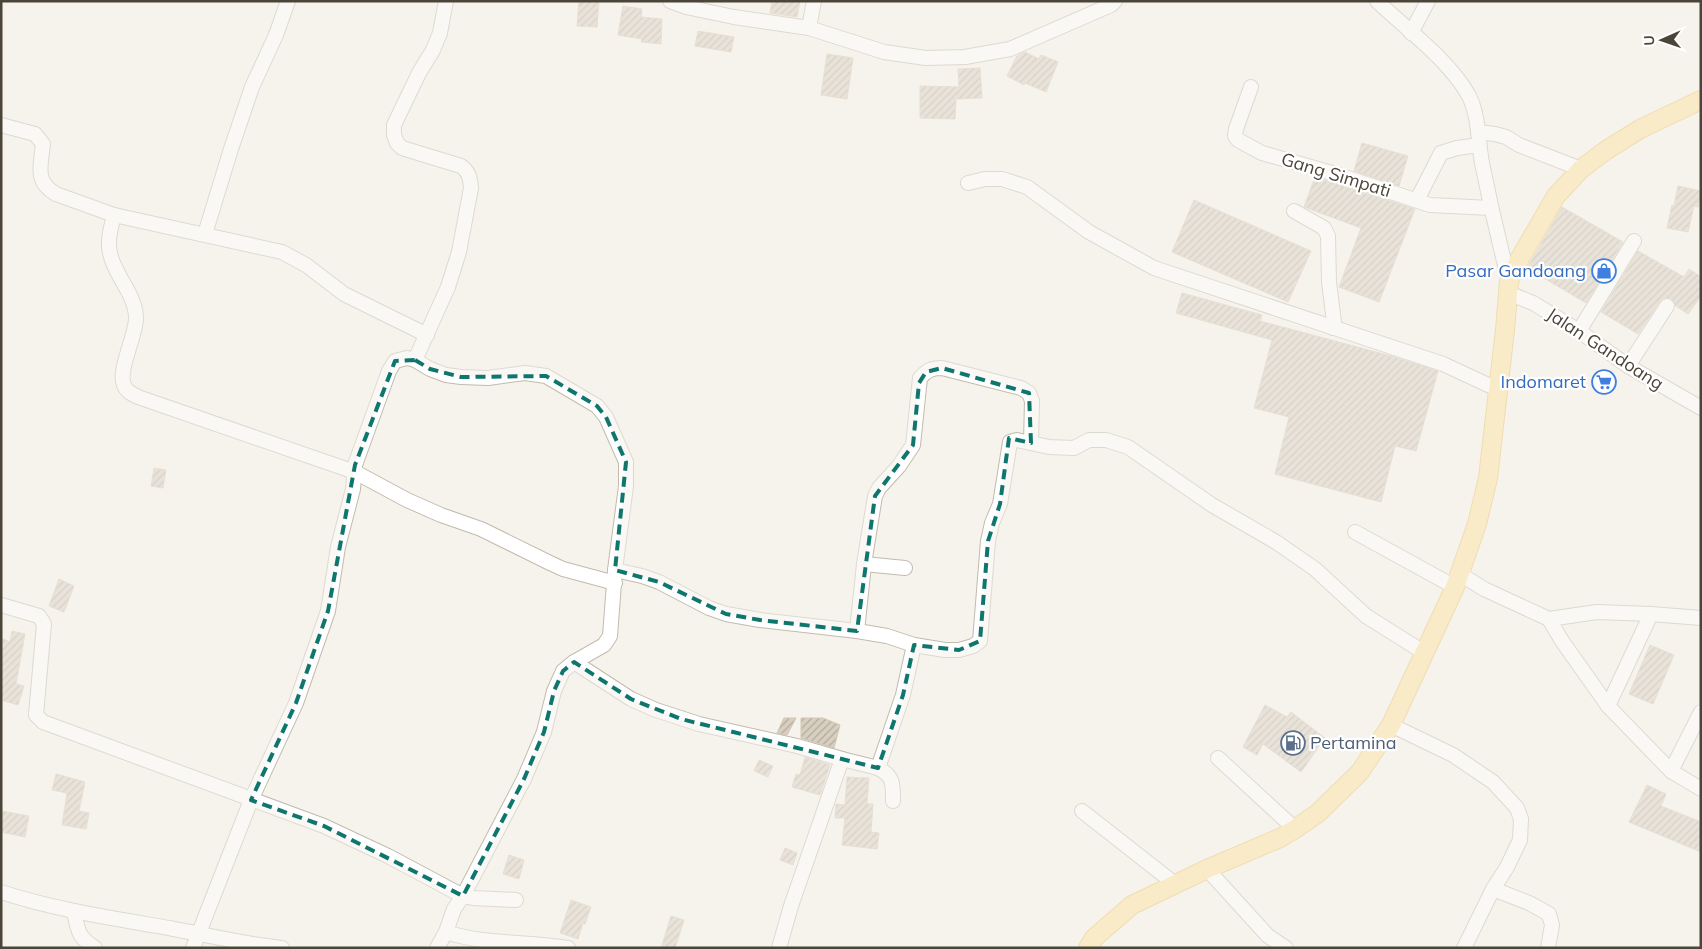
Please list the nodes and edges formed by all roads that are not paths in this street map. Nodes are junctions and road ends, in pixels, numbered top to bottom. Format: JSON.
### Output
{"nodes":[{"id":1,"x":288,"y":1,"type":"edge"},
{"id":2,"x":446,"y":1,"type":"edge"},
{"id":3,"x":670,"y":1,"type":"edge"},
{"id":4,"x":814,"y":1,"type":"edge"},
{"id":5,"x":1115,"y":1,"type":"edge"},
{"id":6,"x":1377,"y":1,"type":"edge"},
{"id":7,"x":1428,"y":1,"type":"edge"},
{"id":8,"x":809,"y":28,"type":"junction"},
{"id":9,"x":1411,"y":33,"type":"junction"},
{"id":10,"x":1251,"y":87,"type":"dead end"},
{"id":11,"x":1701,"y":100,"type":"edge"},
{"id":12,"x":1,"y":125,"type":"edge"},
{"id":13,"x":1479,"y":139,"type":"junction"},
{"id":14,"x":1582,"y":169,"type":"junction"},
{"id":15,"x":968,"y":183,"type":"dead end"},
{"id":16,"x":1417,"y":200,"type":"junction"},
{"id":17,"x":1491,"y":208,"type":"junction"},
{"id":18,"x":1294,"y":211,"type":"dead end"},
{"id":19,"x":114,"y":215,"type":"junction"},
{"id":20,"x":205,"y":234,"type":"junction"},
{"id":21,"x":1634,"y":241,"type":"dead end"},
{"id":22,"x":1508,"y":287,"type":"junction"},
{"id":23,"x":1667,"y":306,"type":"dead end"},
{"id":24,"x":1333,"y":328,"type":"junction"},
{"id":25,"x":1579,"y":331,"type":"junction"},
{"id":26,"x":427,"y":335,"type":"junction"},
{"id":27,"x":415,"y":360,"type":"junction"},
{"id":28,"x":1628,"y":366,"type":"junction"},
{"id":29,"x":1498,"y":390,"type":"junction"},
{"id":30,"x":1701,"y":408,"type":"edge"},
{"id":31,"x":1031,"y":443,"type":"junction"},
{"id":32,"x":355,"y":472,"type":"junction"},
{"id":33,"x":1355,"y":532,"type":"dead end"},
{"id":34,"x":864,"y":564,"type":"junction"},
{"id":35,"x":905,"y":568,"type":"dead end"},
{"id":36,"x":615,"y":577,"type":"junction"},
{"id":37,"x":1457,"y":581,"type":"junction"},
{"id":38,"x":1,"y":605,"type":"edge"},
{"id":39,"x":1651,"y":614,"type":"junction"},
{"id":40,"x":1701,"y":618,"type":"edge"},
{"id":41,"x":1549,"y":619,"type":"junction"},
{"id":42,"x":857,"y":631,"type":"junction"},
{"id":43,"x":914,"y":645,"type":"junction"},
{"id":44,"x":1425,"y":653,"type":"junction"},
{"id":45,"x":574,"y":662,"type":"junction"},
{"id":46,"x":1608,"y":706,"type":"junction"},
{"id":47,"x":1701,"y":712,"type":"edge"},
{"id":48,"x":1391,"y":725,"type":"junction"},
{"id":49,"x":1218,"y":758,"type":"dead end"},
{"id":50,"x":842,"y":759,"type":"junction"},
{"id":51,"x":878,"y":768,"type":"junction"},
{"id":52,"x":1671,"y":771,"type":"junction"},
{"id":53,"x":1701,"y":789,"type":"edge"},
{"id":54,"x":251,"y":800,"type":"junction"},
{"id":55,"x":893,"y":801,"type":"dead end"},
{"id":56,"x":1082,"y":811,"type":"dead end"},
{"id":57,"x":1295,"y":829,"type":"junction"},
{"id":58,"x":1207,"y":869,"type":"junction"},
{"id":59,"x":1175,"y":884,"type":"junction"},
{"id":60,"x":1493,"y":888,"type":"junction"},
{"id":61,"x":1,"y":892,"type":"edge"},
{"id":62,"x":463,"y":896,"type":"junction"},
{"id":63,"x":516,"y":900,"type":"dead end"},
{"id":64,"x":74,"y":912,"type":"junction"},
{"id":65,"x":446,"y":932,"type":"junction"},
{"id":66,"x":200,"y":934,"type":"junction"},
{"id":67,"x":95,"y":948,"type":"edge"},
{"id":68,"x":193,"y":948,"type":"edge"},
{"id":69,"x":282,"y":948,"type":"edge"},
{"id":70,"x":437,"y":948,"type":"edge"},
{"id":71,"x":568,"y":948,"type":"edge"},
{"id":72,"x":779,"y":948,"type":"edge"},
{"id":73,"x":1088,"y":948,"type":"edge"},
{"id":74,"x":1286,"y":948,"type":"edge"},
{"id":75,"x":1464,"y":948,"type":"edge"},
{"id":76,"x":1548,"y":948,"type":"edge"}],
"edges":[{"from":1,"to":20,"type":"street"},
{"from":2,"to":26,"type":"street"},
{"from":3,"to":8,"type":"street"},
{"from":4,"to":8,"type":"street"},
{"from":5,"to":8,"type":"street"},
{"from":6,"to":9,"type":"street"},
{"from":7,"to":9,"type":"street"},
{"from":9,"to":13,"type":"street"},
{"from":10,"to":16,"type":"street","name":"Gang Simpati"},
{"from":11,"to":14,"type":"main road"},
{"from":12,"to":19,"type":"street"},
{"from":13,"to":14,"type":"street"},
{"from":13,"to":16,"type":"street"},
{"from":13,"to":17,"type":"street"},
{"from":14,"to":22,"type":"main road"},
{"from":15,"to":24,"type":"street"},
{"from":16,"to":17,"type":"street","name":"Gang Simpati"},
{"from":17,"to":22,"type":"street"},
{"from":18,"to":24,"type":"street"},
{"from":19,"to":20,"type":"street"},
{"from":19,"to":32,"type":"street"},
{"from":20,"to":26,"type":"street"},
{"from":21,"to":25,"type":"street"},
{"from":22,"to":25,"type":"street","name":"Jalan Gandoang"},
{"from":22,"to":29,"type":"main road"},
{"from":23,"to":28,"type":"street"},
{"from":24,"to":29,"type":"street"},
{"from":25,"to":28,"type":"street","name":"Jalan Gandoang"},
{"from":26,"to":27,"type":"street"},
{"from":27,"to":32,"type":"street"},
{"from":27,"to":36,"type":"street"},
{"from":28,"to":30,"type":"street","name":"Jalan Gandoang"},
{"from":29,"to":37,"type":"main road"},
{"from":31,"to":34,"type":"street"},
{"from":31,"to":43,"type":"street"},
{"from":31,"to":44,"type":"street"},
{"from":32,"to":36,"type":"street"},
{"from":32,"to":54,"type":"street"},
{"from":33,"to":37,"type":"street"},
{"from":34,"to":35,"type":"street"},
{"from":34,"to":42,"type":"street"},
{"from":36,"to":42,"type":"street"},
{"from":36,"to":45,"type":"street"},
{"from":37,"to":41,"type":"street"},
{"from":37,"to":44,"type":"main road"},
{"from":38,"to":54,"type":"street"},
{"from":39,"to":40,"type":"street"},
{"from":39,"to":41,"type":"street"},
{"from":39,"to":46,"type":"street"},
{"from":41,"to":46,"type":"street"},
{"from":42,"to":43,"type":"street"},
{"from":43,"to":51,"type":"street"},
{"from":44,"to":48,"type":"main road"},
{"from":45,"to":50,"type":"street"},
{"from":45,"to":62,"type":"street"},
{"from":46,"to":52,"type":"street"},
{"from":47,"to":52,"type":"street"},
{"from":48,"to":57,"type":"main road"},
{"from":48,"to":60,"type":"street"},
{"from":49,"to":57,"type":"street"},
{"from":50,"to":51,"type":"street"},
{"from":50,"to":72,"type":"street"},
{"from":51,"to":55,"type":"street"},
{"from":52,"to":53,"type":"street"},
{"from":54,"to":62,"type":"street"},
{"from":54,"to":66,"type":"street"},
{"from":56,"to":59,"type":"street"},
{"from":57,"to":58,"type":"main road"},
{"from":58,"to":59,"type":"main road"},
{"from":58,"to":74,"type":"street"},
{"from":59,"to":73,"type":"main road"},
{"from":60,"to":75,"type":"street"},
{"from":60,"to":76,"type":"street"},
{"from":61,"to":64,"type":"street"},
{"from":62,"to":63,"type":"street"},
{"from":62,"to":65,"type":"street"},
{"from":64,"to":66,"type":"street"},
{"from":64,"to":67,"type":"street"},
{"from":65,"to":70,"type":"street"},
{"from":65,"to":71,"type":"street"},
{"from":66,"to":68,"type":"street"},
{"from":66,"to":69,"type":"street"}]}
